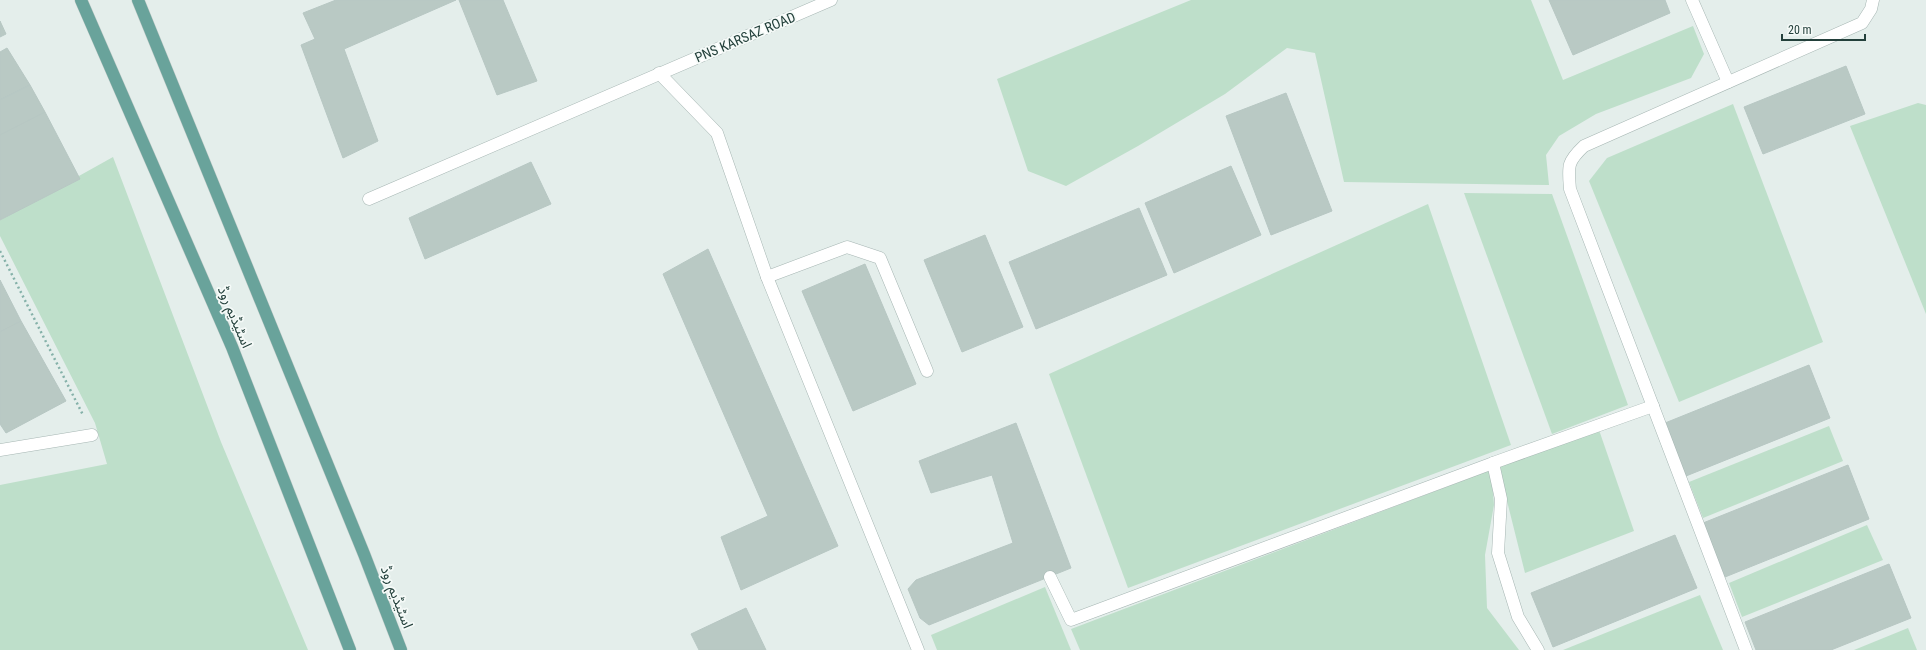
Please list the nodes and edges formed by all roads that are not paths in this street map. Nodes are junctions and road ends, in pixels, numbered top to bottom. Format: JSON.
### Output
{"nodes":[{"id":1,"x":81,"y":0,"type":"edge"},
{"id":2,"x":138,"y":0,"type":"edge"},
{"id":3,"x":830,"y":0,"type":"edge"},
{"id":4,"x":1692,"y":0,"type":"edge"},
{"id":5,"x":1873,"y":0,"type":"edge"},
{"id":6,"x":659,"y":73,"type":"junction"},
{"id":7,"x":1728,"y":82,"type":"junction"},
{"id":8,"x":369,"y":199,"type":"dead end"},
{"id":9,"x":767,"y":277,"type":"junction"},
{"id":10,"x":927,"y":371,"type":"dead end"},
{"id":11,"x":1652,"y":406,"type":"junction"},
{"id":12,"x":92,"y":434,"type":"road end"},
{"id":13,"x":0,"y":450,"type":"edge"},
{"id":14,"x":1493,"y":463,"type":"junction"},
{"id":15,"x":1050,"y":577,"type":"dead end"},
{"id":16,"x":350,"y":650,"type":"edge"},
{"id":17,"x":401,"y":650,"type":"edge"},
{"id":18,"x":918,"y":650,"type":"edge"},
{"id":19,"x":1538,"y":650,"type":"edge"},
{"id":20,"x":1746,"y":650,"type":"edge"}],
"edges":[{"from":1,"to":16,"type":"main road","name":"اسٹیڈیم روڈ"},
{"from":2,"to":17,"type":"main road","name":"اسٹیڈیم روڈ"},
{"from":3,"to":6,"type":"street","name":"PNS KARSAZ ROAD"},
{"from":4,"to":7,"type":"street"},
{"from":5,"to":7,"type":"street"},
{"from":6,"to":8,"type":"street","name":"PNS KARSAZ ROAD"},
{"from":6,"to":9,"type":"street"},
{"from":7,"to":11,"type":"street"},
{"from":9,"to":10,"type":"street"},
{"from":9,"to":18,"type":"street"},
{"from":11,"to":14,"type":"street"},
{"from":11,"to":20,"type":"street"},
{"from":12,"to":13,"type":"street"},
{"from":14,"to":15,"type":"street"},
{"from":14,"to":19,"type":"street"}]}
